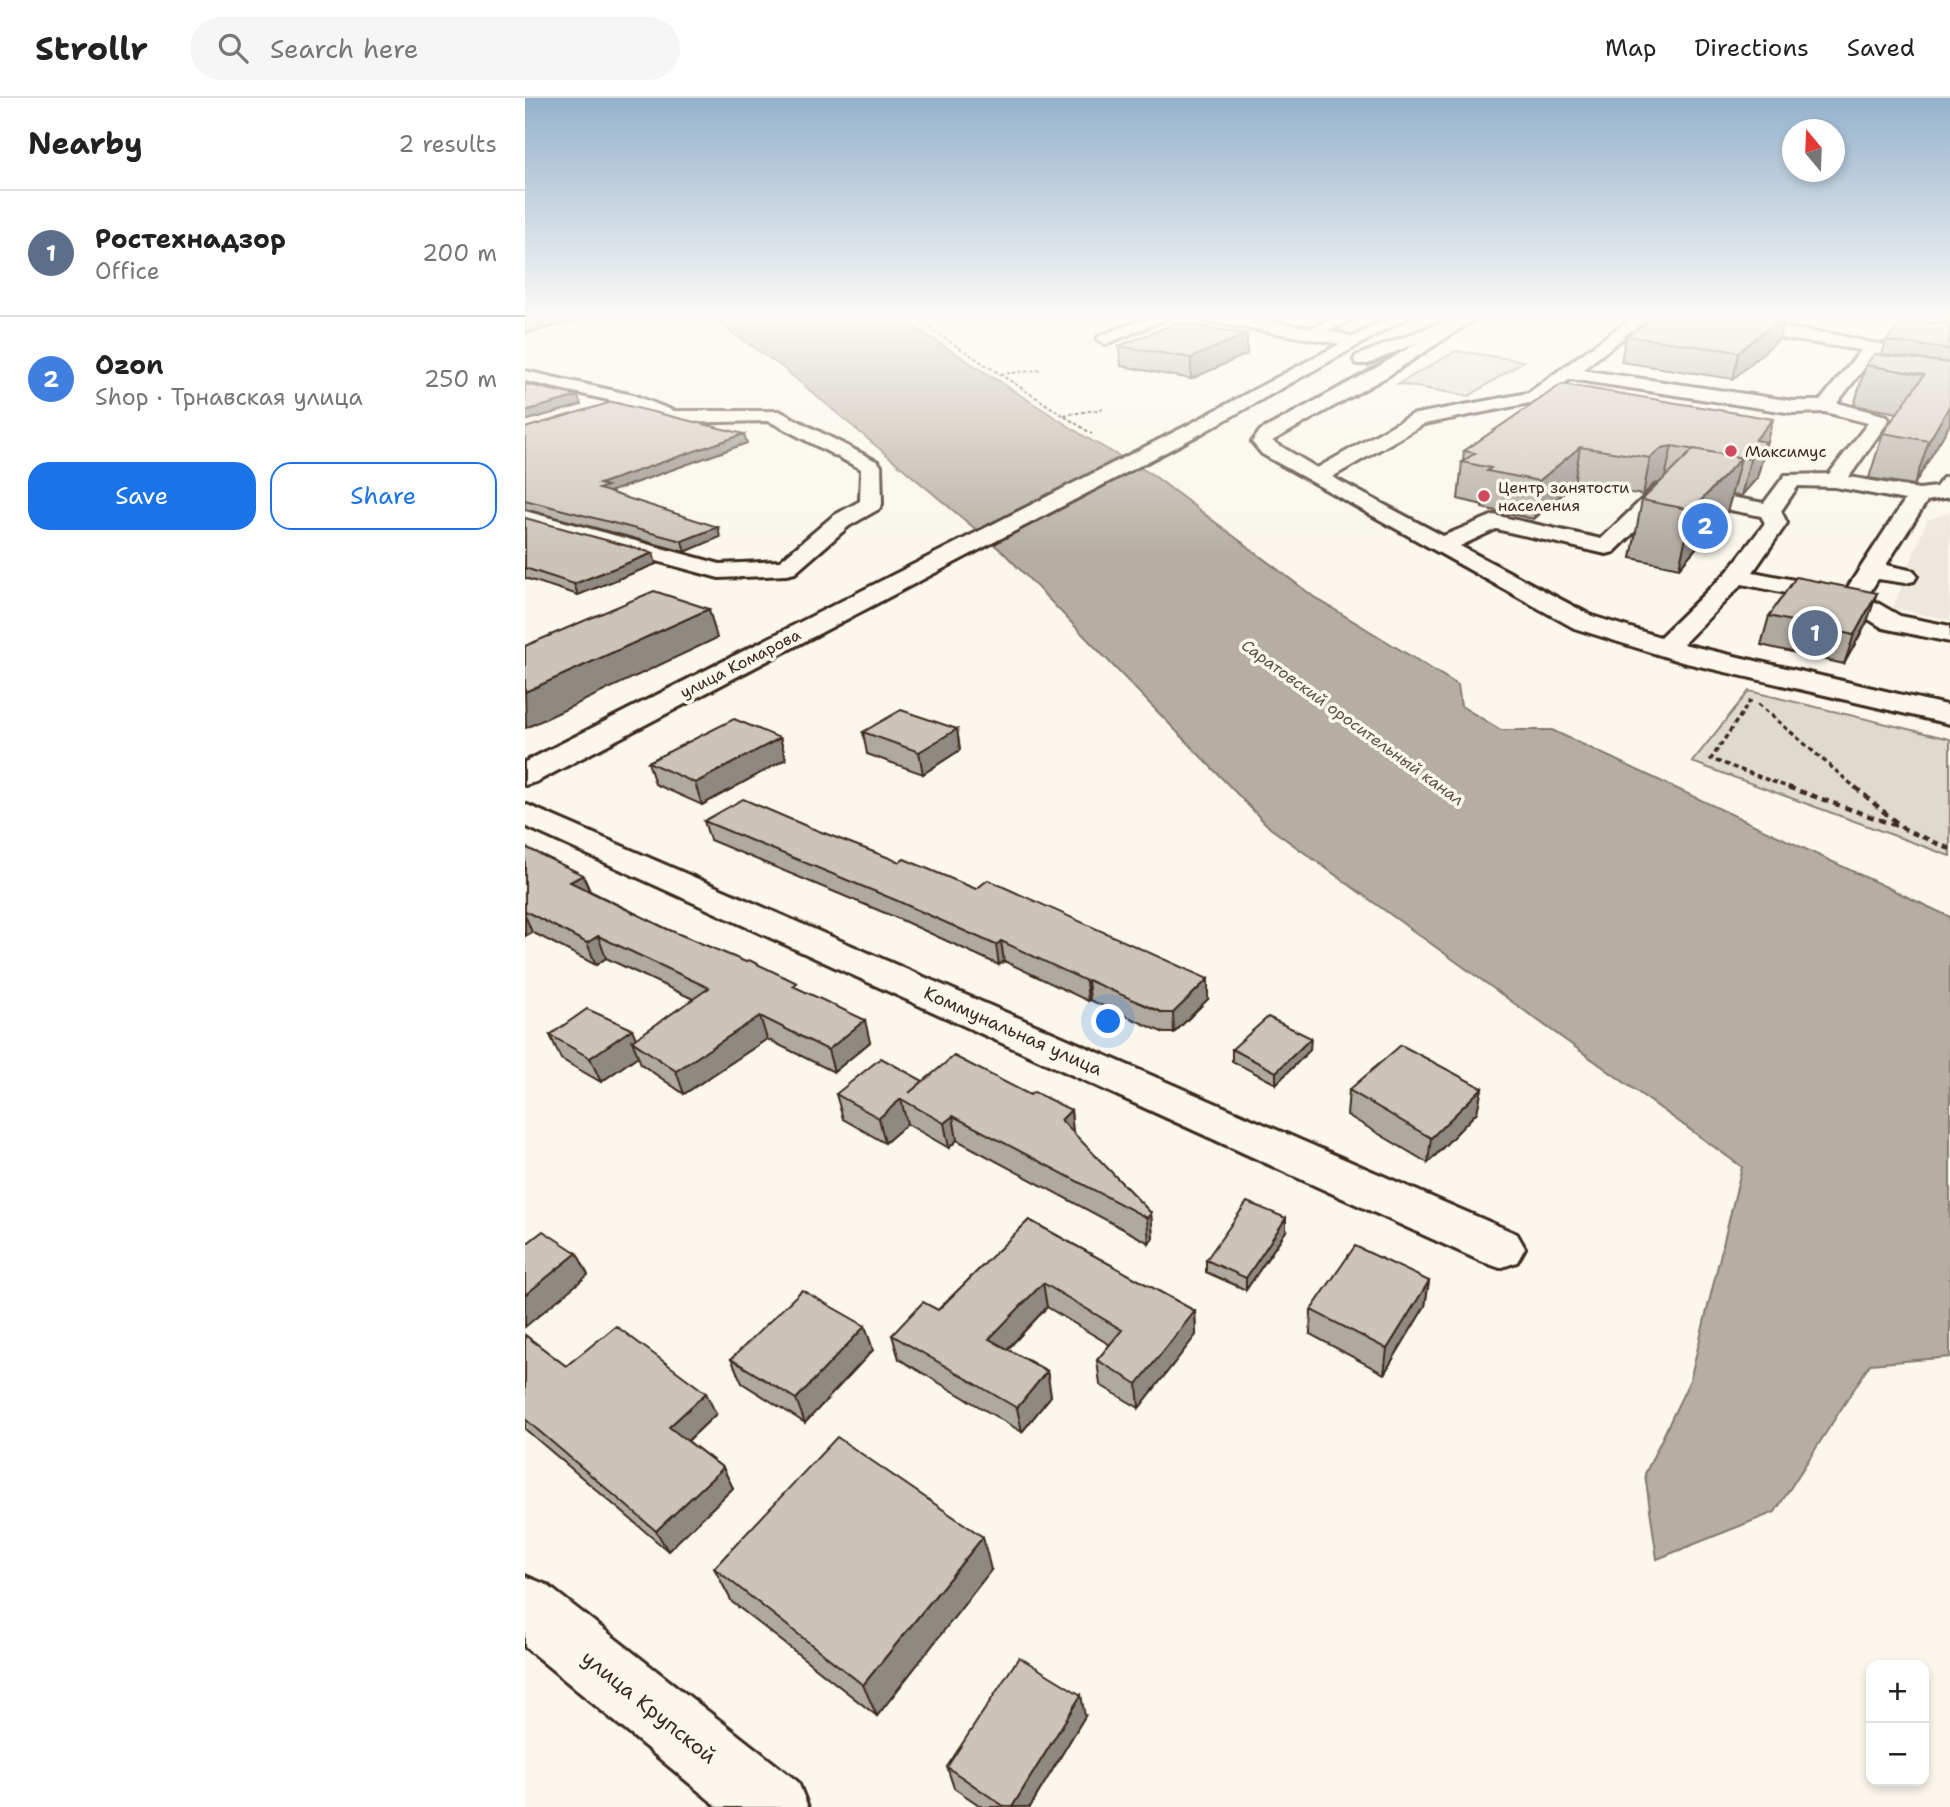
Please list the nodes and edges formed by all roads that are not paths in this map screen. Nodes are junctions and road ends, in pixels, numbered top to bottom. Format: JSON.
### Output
{"nodes":[{"id":1,"x":608,"y":395,"type":"edge"},
{"id":2,"x":1260,"y":395,"type":"edge"},
{"id":3,"x":1276,"y":395,"type":"edge"},
{"id":4,"x":1340,"y":395,"type":"edge"},
{"id":5,"x":1537,"y":395,"type":"edge"},
{"id":6,"x":1710,"y":395,"type":"edge"},
{"id":7,"x":1834,"y":395,"type":"edge"},
{"id":8,"x":627,"y":399,"type":"junction"},
{"id":9,"x":1764,"y":403,"type":"junction"},
{"id":10,"x":1825,"y":406,"type":"junction"},
{"id":11,"x":589,"y":411,"type":"edge"},
{"id":12,"x":1746,"y":421,"type":"edge"},
{"id":13,"x":1195,"y":429,"type":"junction"},
{"id":14,"x":1317,"y":477,"type":"junction"},
{"id":15,"x":1835,"y":481,"type":"junction"},
{"id":16,"x":1950,"y":482,"type":"edge"},
{"id":17,"x":1919,"y":496,"type":"junction"},
{"id":18,"x":1770,"y":511,"type":"junction"},
{"id":19,"x":525,"y":518,"type":"edge"},
{"id":20,"x":1442,"y":545,"type":"junction"},
{"id":21,"x":1871,"y":570,"type":"junction"},
{"id":22,"x":1737,"y":576,"type":"junction"},
{"id":23,"x":1905,"y":576,"type":"dead end"},
{"id":24,"x":1853,"y":598,"type":"junction"},
{"id":25,"x":1950,"y":634,"type":"edge"},
{"id":26,"x":1664,"y":648,"type":"junction"},
{"id":27,"x":1950,"y":715,"type":"edge"},
{"id":28,"x":525,"y":775,"type":"edge"},
{"id":29,"x":525,"y":814,"type":"edge"},
{"id":30,"x":1500,"y":1248,"type":"dead end"},
{"id":31,"x":525,"y":1607,"type":"edge"},
{"id":32,"x":773,"y":1807,"type":"edge"}],
"edges":[{"from":1,"to":8,"type":"street"},
{"from":2,"to":13,"type":"street"},
{"from":3,"to":13,"type":"street"},
{"from":4,"to":14,"type":"street"},
{"from":5,"to":14,"type":"street"},
{"from":6,"to":9,"type":"street"},
{"from":7,"to":10,"type":"street"},
{"from":8,"to":11,"type":"street"},
{"from":8,"to":19,"type":"street"},
{"from":9,"to":10,"type":"street"},
{"from":9,"to":12,"type":"street"},
{"from":10,"to":15,"type":"street"},
{"from":13,"to":28,"type":"street","name":"улица Комарова"},
{"from":14,"to":20,"type":"street"},
{"from":15,"to":17,"type":"street"},
{"from":15,"to":18,"type":"street"},
{"from":16,"to":17,"type":"street"},
{"from":17,"to":21,"type":"street"},
{"from":18,"to":20,"type":"street"},
{"from":18,"to":22,"type":"street"},
{"from":20,"to":26,"type":"street"},
{"from":21,"to":23,"type":"street"},
{"from":21,"to":24,"type":"street"},
{"from":22,"to":24,"type":"street"},
{"from":22,"to":26,"type":"street"},
{"from":24,"to":25,"type":"street"},
{"from":26,"to":27,"type":"street"},
{"from":29,"to":30,"type":"street","name":"Коммунальная улица"},
{"from":31,"to":32,"type":"street","name":"улица Крупской"}]}
